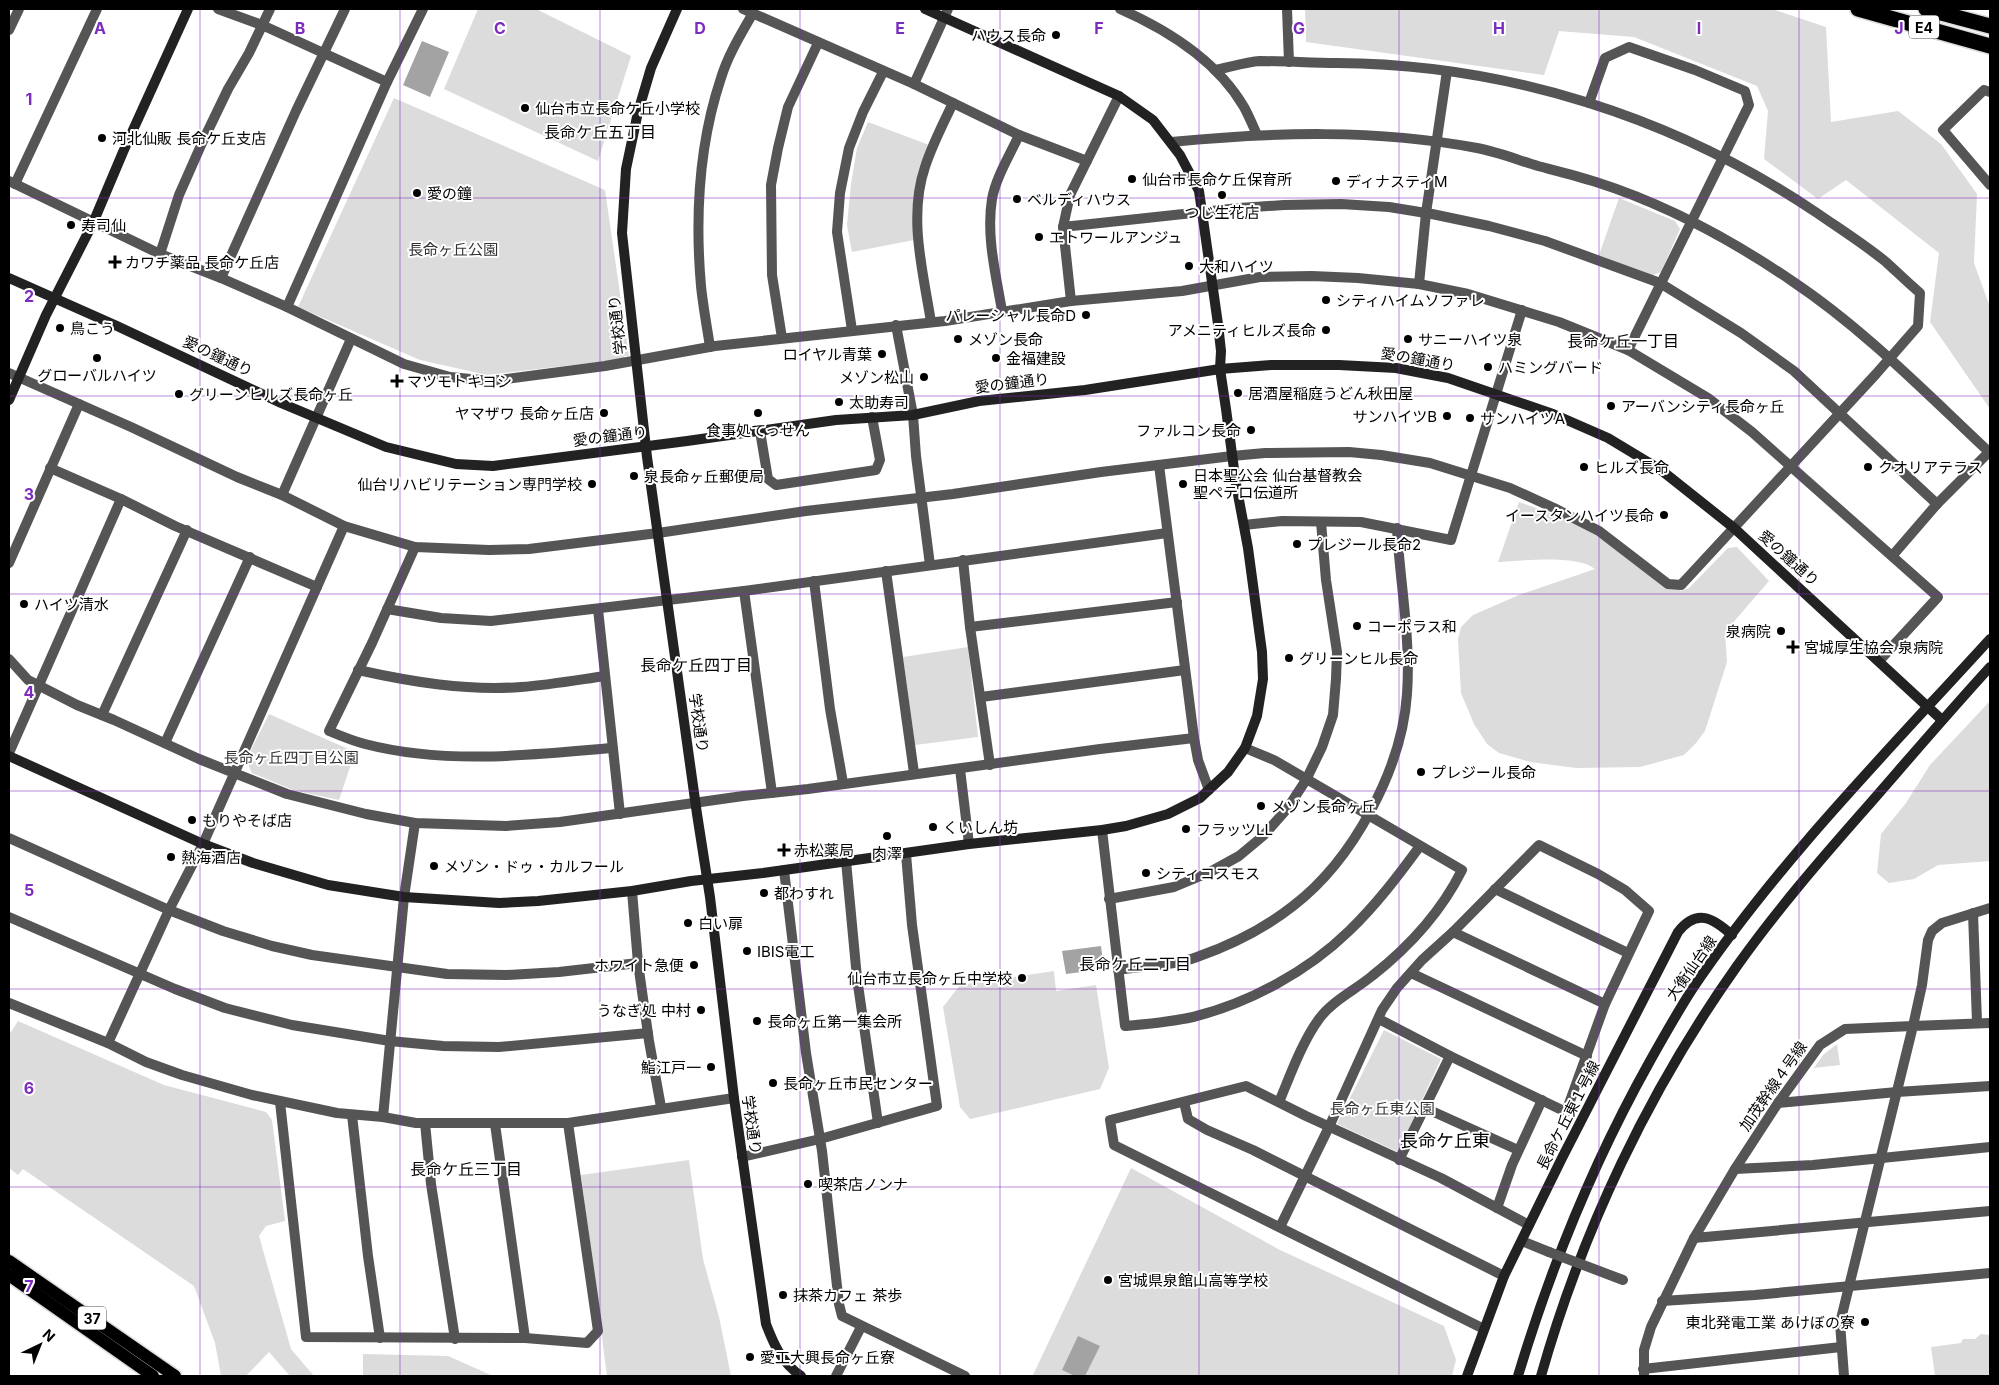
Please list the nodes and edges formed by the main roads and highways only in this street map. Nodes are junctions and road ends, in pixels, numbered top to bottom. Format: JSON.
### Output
{"nodes":[{"id":1,"x":1858,"y":9,"type":"edge"},
{"id":2,"x":1926,"y":9,"type":"edge"},
{"id":3,"x":1990,"y":26,"type":"edge"},
{"id":4,"x":1990,"y":46,"type":"edge"},
{"id":5,"x":9,"y":1261,"type":"edge"},
{"id":6,"x":9,"y":1275,"type":"edge"},
{"id":7,"x":153,"y":1376,"type":"edge"},
{"id":8,"x":175,"y":1376,"type":"edge"}],
"edges":[{"from":1,"to":4,"type":"highway","number":"E4"},
{"from":2,"to":3,"type":"highway","number":"E4"},
{"from":5,"to":8,"type":"main road","number":"37"},
{"from":6,"to":7,"type":"main road","number":"37"}]}
